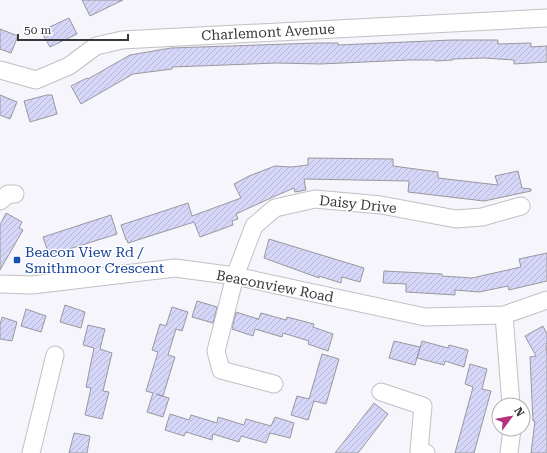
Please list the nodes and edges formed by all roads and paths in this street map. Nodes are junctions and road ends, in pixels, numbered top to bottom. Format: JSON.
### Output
{"nodes":[{"id":1,"x":547,"y":18,"type":"edge"},
{"id":2,"x":0,"y":70,"type":"edge"},
{"id":3,"x":521,"y":206,"type":"dead end"},
{"id":4,"x":234,"y":276,"type":"junction"},
{"id":5,"x":0,"y":284,"type":"edge"},
{"id":6,"x":547,"y":300,"type":"edge"},
{"id":7,"x":504,"y":315,"type":"junction"},
{"id":8,"x":54,"y":355,"type":"dead end"},
{"id":9,"x":274,"y":384,"type":"dead end"},
{"id":10,"x":381,"y":392,"type":"dead end"},
{"id":11,"x":510,"y":397,"type":"edge"},
{"id":12,"x":511,"y":437,"type":"edge"},
{"id":13,"x":423,"y":452,"type":"edge"},
{"id":14,"x":31,"y":453,"type":"edge"},
{"id":15,"x":509,"y":453,"type":"edge"}],
"edges":[{"from":1,"to":2,"type":"street","name":"Charlemont Avenue"},
{"from":3,"to":4,"type":"street","name":"Daisy Drive"},
{"from":4,"to":5,"type":"street","name":"Beaconview Road"},
{"from":4,"to":7,"type":"street","name":"Beaconview Road"},
{"from":4,"to":9,"type":"street","name":"Daisy Drive"},
{"from":6,"to":7,"type":"street","name":"Beaconview Road"},
{"from":7,"to":11,"type":"street"},
{"from":8,"to":14,"type":"street"},
{"from":10,"to":13,"type":"street"},
{"from":12,"to":15,"type":"street"}]}
